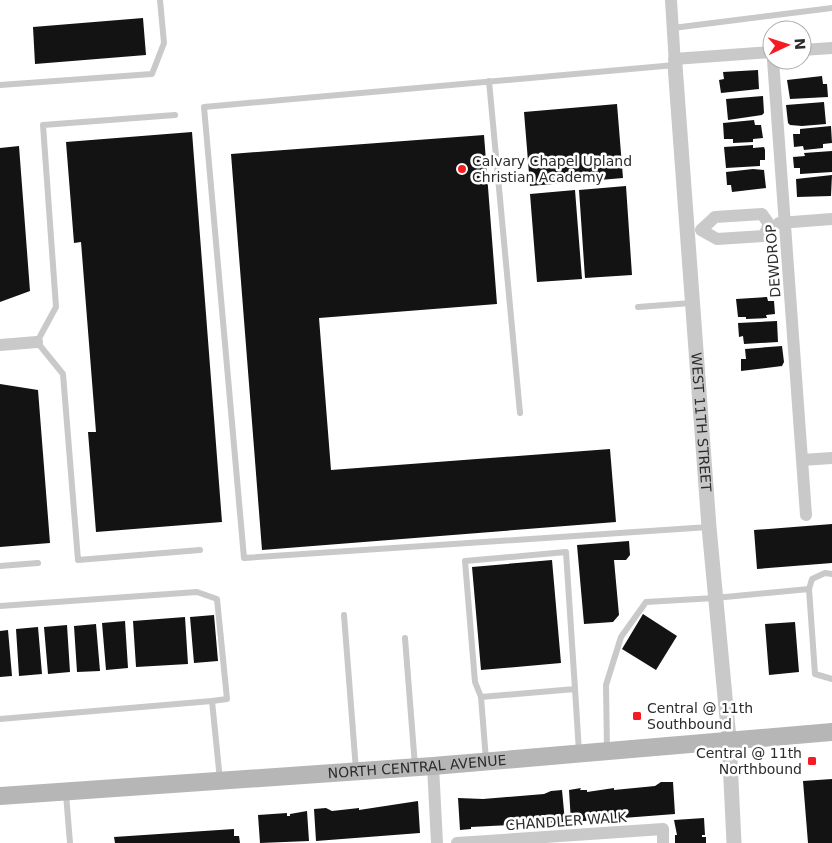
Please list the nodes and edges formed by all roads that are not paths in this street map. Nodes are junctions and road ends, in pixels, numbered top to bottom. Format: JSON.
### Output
{"nodes":[{"id":1,"x":160,"y":0,"type":"edge"},
{"id":2,"x":672,"y":0,"type":"edge"},
{"id":3,"x":832,"y":8,"type":"edge"},
{"id":4,"x":673,"y":28,"type":"junction"},
{"id":5,"x":832,"y":48,"type":"edge"},
{"id":6,"x":812,"y":49,"type":"edge"},
{"id":7,"x":762,"y":53,"type":"edge"},
{"id":8,"x":675,"y":62,"type":"junction"},
{"id":9,"x":774,"y":70,"type":"edge"},
{"id":10,"x":489,"y":81,"type":"junction"},
{"id":11,"x":0,"y":85,"type":"edge"},
{"id":12,"x":175,"y":115,"type":"dead end"},
{"id":13,"x":739,"y":216,"type":"junction"},
{"id":14,"x":832,"y":219,"type":"edge"},
{"id":15,"x":785,"y":223,"type":"junction"},
{"id":16,"x":768,"y":224,"type":"junction"},
{"id":17,"x":694,"y":230,"type":"junction"},
{"id":18,"x":741,"y":237,"type":"junction"},
{"id":19,"x":693,"y":302,"type":"junction"},
{"id":20,"x":638,"y":307,"type":"dead end"},
{"id":21,"x":37,"y":342,"type":"junction"},
{"id":22,"x":0,"y":345,"type":"edge"},
{"id":23,"x":520,"y":413,"type":"dead end"},
{"id":24,"x":832,"y":458,"type":"edge"},
{"id":25,"x":802,"y":460,"type":"junction"},
{"id":26,"x":806,"y":515,"type":"dead end"},
{"id":27,"x":709,"y":527,"type":"junction"},
{"id":28,"x":200,"y":550,"type":"dead end"},
{"id":29,"x":38,"y":563,"type":"dead end"},
{"id":30,"x":0,"y":566,"type":"edge"},
{"id":31,"x":832,"y":574,"type":"edge"},
{"id":32,"x":809,"y":588,"type":"junction"},
{"id":33,"x":715,"y":598,"type":"junction"},
{"id":34,"x":0,"y":606,"type":"edge"},
{"id":35,"x":344,"y":616,"type":"dead end"},
{"id":36,"x":404,"y":638,"type":"dead end"},
{"id":37,"x":832,"y":679,"type":"edge"},
{"id":38,"x":574,"y":690,"type":"junction"},
{"id":39,"x":481,"y":697,"type":"junction"},
{"id":40,"x":212,"y":701,"type":"junction"},
{"id":41,"x":0,"y":719,"type":"edge"},
{"id":42,"x":832,"y":732,"type":"edge"},
{"id":43,"x":728,"y":739,"type":"junction"},
{"id":44,"x":607,"y":750,"type":"junction"},
{"id":45,"x":580,"y":753,"type":"junction"},
{"id":46,"x":486,"y":761,"type":"junction"},
{"id":47,"x":424,"y":767,"type":"junction"},
{"id":48,"x":356,"y":772,"type":"junction"},
{"id":49,"x":220,"y":782,"type":"junction"},
{"id":50,"x":66,"y":792,"type":"junction"},
{"id":51,"x":0,"y":796,"type":"edge"},
{"id":52,"x":70,"y":843,"type":"edge"},
{"id":53,"x":437,"y":843,"type":"edge"},
{"id":54,"x":457,"y":843,"type":"edge"},
{"id":55,"x":663,"y":843,"type":"edge"},
{"id":56,"x":734,"y":843,"type":"edge"}],
"edges":[{"from":1,"to":11,"type":"lane"},
{"from":2,"to":4,"type":"street","name":"WEST 11TH STREET"},
{"from":3,"to":4,"type":"lane"},
{"from":4,"to":8,"type":"street","name":"WEST 11TH STREET"},
{"from":5,"to":6,"type":"street"},
{"from":7,"to":8,"type":"street"},
{"from":8,"to":10,"type":"lane"},
{"from":8,"to":17,"type":"street","name":"WEST 11TH STREET"},
{"from":9,"to":15,"type":"street","name":"DEWDROP"},
{"from":10,"to":23,"type":"lane"},
{"from":10,"to":27,"type":"lane"},
{"from":12,"to":21,"type":"lane"},
{"from":13,"to":16,"type":"street"},
{"from":13,"to":17,"type":"street"},
{"from":13,"to":18,"type":"street"},
{"from":14,"to":15,"type":"street"},
{"from":15,"to":16,"type":"street"},
{"from":15,"to":25,"type":"street","name":"DEWDROP"},
{"from":16,"to":18,"type":"street"},
{"from":17,"to":18,"type":"street"},
{"from":17,"to":19,"type":"street","name":"WEST 11TH STREET"},
{"from":19,"to":20,"type":"lane"},
{"from":19,"to":27,"type":"street","name":"WEST 11TH STREET"},
{"from":21,"to":22,"type":"street"},
{"from":21,"to":28,"type":"lane"},
{"from":24,"to":25,"type":"street"},
{"from":25,"to":26,"type":"street","name":"DEWDROP"},
{"from":27,"to":33,"type":"street","name":"WEST 11TH STREET"},
{"from":29,"to":30,"type":"lane"},
{"from":31,"to":32,"type":"lane"},
{"from":32,"to":33,"type":"lane"},
{"from":32,"to":37,"type":"lane"},
{"from":33,"to":43,"type":"street","name":"WEST 11TH STREET"},
{"from":33,"to":44,"type":"lane"},
{"from":34,"to":40,"type":"lane"},
{"from":35,"to":48,"type":"lane"},
{"from":36,"to":47,"type":"lane"},
{"from":38,"to":39,"type":"lane"},
{"from":38,"to":39,"type":"lane"},
{"from":38,"to":45,"type":"lane"},
{"from":39,"to":46,"type":"lane"},
{"from":40,"to":41,"type":"lane"},
{"from":40,"to":49,"type":"lane"},
{"from":42,"to":43,"type":"main road","name":"NORTH CENTRAL AVENUE"},
{"from":43,"to":44,"type":"main road","name":"NORTH CENTRAL AVENUE"},
{"from":43,"to":56,"type":"street","name":"WEST 11TH STREET"},
{"from":44,"to":45,"type":"main road","name":"NORTH CENTRAL AVENUE"},
{"from":45,"to":46,"type":"main road","name":"NORTH CENTRAL AVENUE"},
{"from":46,"to":47,"type":"main road","name":"NORTH CENTRAL AVENUE"},
{"from":47,"to":48,"type":"main road","name":"NORTH CENTRAL AVENUE"},
{"from":47,"to":53,"type":"street"},
{"from":48,"to":49,"type":"main road","name":"NORTH CENTRAL AVENUE"},
{"from":49,"to":50,"type":"main road","name":"NORTH CENTRAL AVENUE"},
{"from":50,"to":51,"type":"main road","name":"NORTH CENTRAL AVENUE"},
{"from":50,"to":52,"type":"lane"},
{"from":54,"to":55,"type":"street","name":"CHANDLER WALK"}]}
